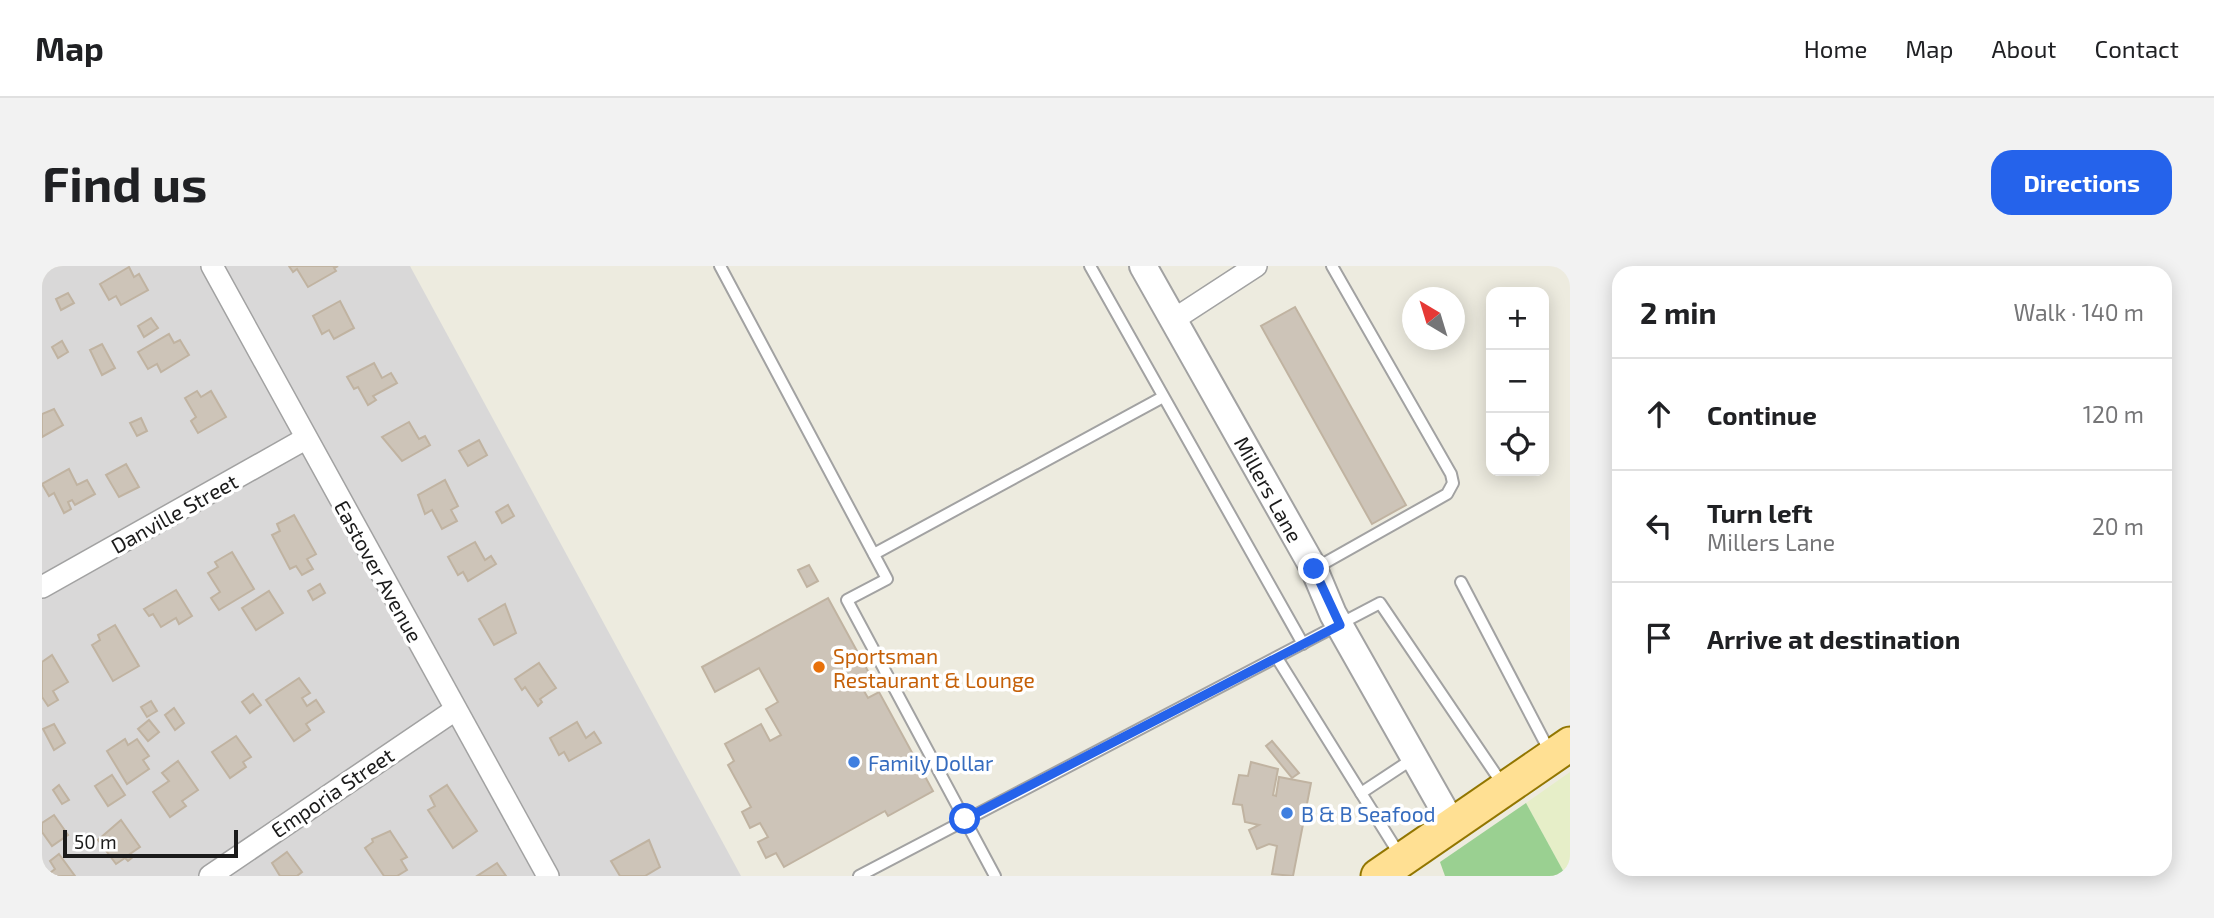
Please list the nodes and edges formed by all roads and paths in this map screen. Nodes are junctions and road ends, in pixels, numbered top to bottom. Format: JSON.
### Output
{"nodes":[{"id":1,"x":212,"y":266,"type":"edge"},
{"id":2,"x":720,"y":266,"type":"edge"},
{"id":3,"x":1090,"y":266,"type":"edge"},
{"id":4,"x":1143,"y":266,"type":"edge"},
{"id":5,"x":1256,"y":266,"type":"edge"},
{"id":6,"x":1332,"y":266,"type":"edge"},
{"id":7,"x":1173,"y":320,"type":"junction"},
{"id":8,"x":1163,"y":397,"type":"junction"},
{"id":9,"x":305,"y":439,"type":"junction"},
{"id":10,"x":874,"y":554,"type":"junction"},
{"id":11,"x":1314,"y":569,"type":"junction"},
{"id":12,"x":1461,"y":582,"type":"dead end"},
{"id":13,"x":42,"y":587,"type":"edge"},
{"id":14,"x":1340,"y":625,"type":"junction"},
{"id":15,"x":1303,"y":644,"type":"junction"},
{"id":16,"x":1277,"y":658,"type":"junction"},
{"id":17,"x":455,"y":710,"type":"junction"},
{"id":18,"x":1561,"y":750,"type":"edge"},
{"id":19,"x":1415,"y":757,"type":"junction"},
{"id":20,"x":1505,"y":788,"type":"junction"},
{"id":21,"x":1361,"y":793,"type":"junction"},
{"id":22,"x":965,"y":819,"type":"junction"},
{"id":23,"x":1452,"y":824,"type":"junction"},
{"id":24,"x":1390,"y":868,"type":"edge"},
{"id":25,"x":210,"y":876,"type":"edge"},
{"id":26,"x":548,"y":876,"type":"edge"},
{"id":27,"x":859,"y":876,"type":"edge"},
{"id":28,"x":995,"y":876,"type":"edge"}],
"edges":[{"from":1,"to":9,"type":"street","name":"Eastover Avenue"},
{"from":2,"to":10,"type":"lane"},
{"from":3,"to":8,"type":"lane"},
{"from":4,"to":7,"type":"street","name":"Millers Lane"},
{"from":5,"to":7,"type":"street"},
{"from":6,"to":11,"type":"lane"},
{"from":7,"to":11,"type":"street","name":"Millers Lane"},
{"from":8,"to":10,"type":"lane"},
{"from":8,"to":15,"type":"lane"},
{"from":9,"to":13,"type":"street","name":"Danville Street"},
{"from":9,"to":17,"type":"street","name":"Eastover Avenue"},
{"from":10,"to":22,"type":"lane"},
{"from":11,"to":14,"type":"street","name":"Millers Lane"},
{"from":12,"to":18,"type":"lane"},
{"from":14,"to":15,"type":"lane"},
{"from":14,"to":19,"type":"street","name":"Millers Lane"},
{"from":14,"to":20,"type":"lane"},
{"from":15,"to":16,"type":"lane"},
{"from":16,"to":21,"type":"lane"},
{"from":16,"to":22,"type":"lane"},
{"from":17,"to":25,"type":"street","name":"Emporia Street"},
{"from":17,"to":26,"type":"street","name":"Eastover Avenue"},
{"from":18,"to":20,"type":"main road"},
{"from":19,"to":21,"type":"lane"},
{"from":19,"to":23,"type":"street","name":"Millers Lane"},
{"from":20,"to":23,"type":"main road"},
{"from":21,"to":24,"type":"lane"},
{"from":22,"to":27,"type":"lane"},
{"from":22,"to":28,"type":"lane"},
{"from":23,"to":24,"type":"main road"}]}
